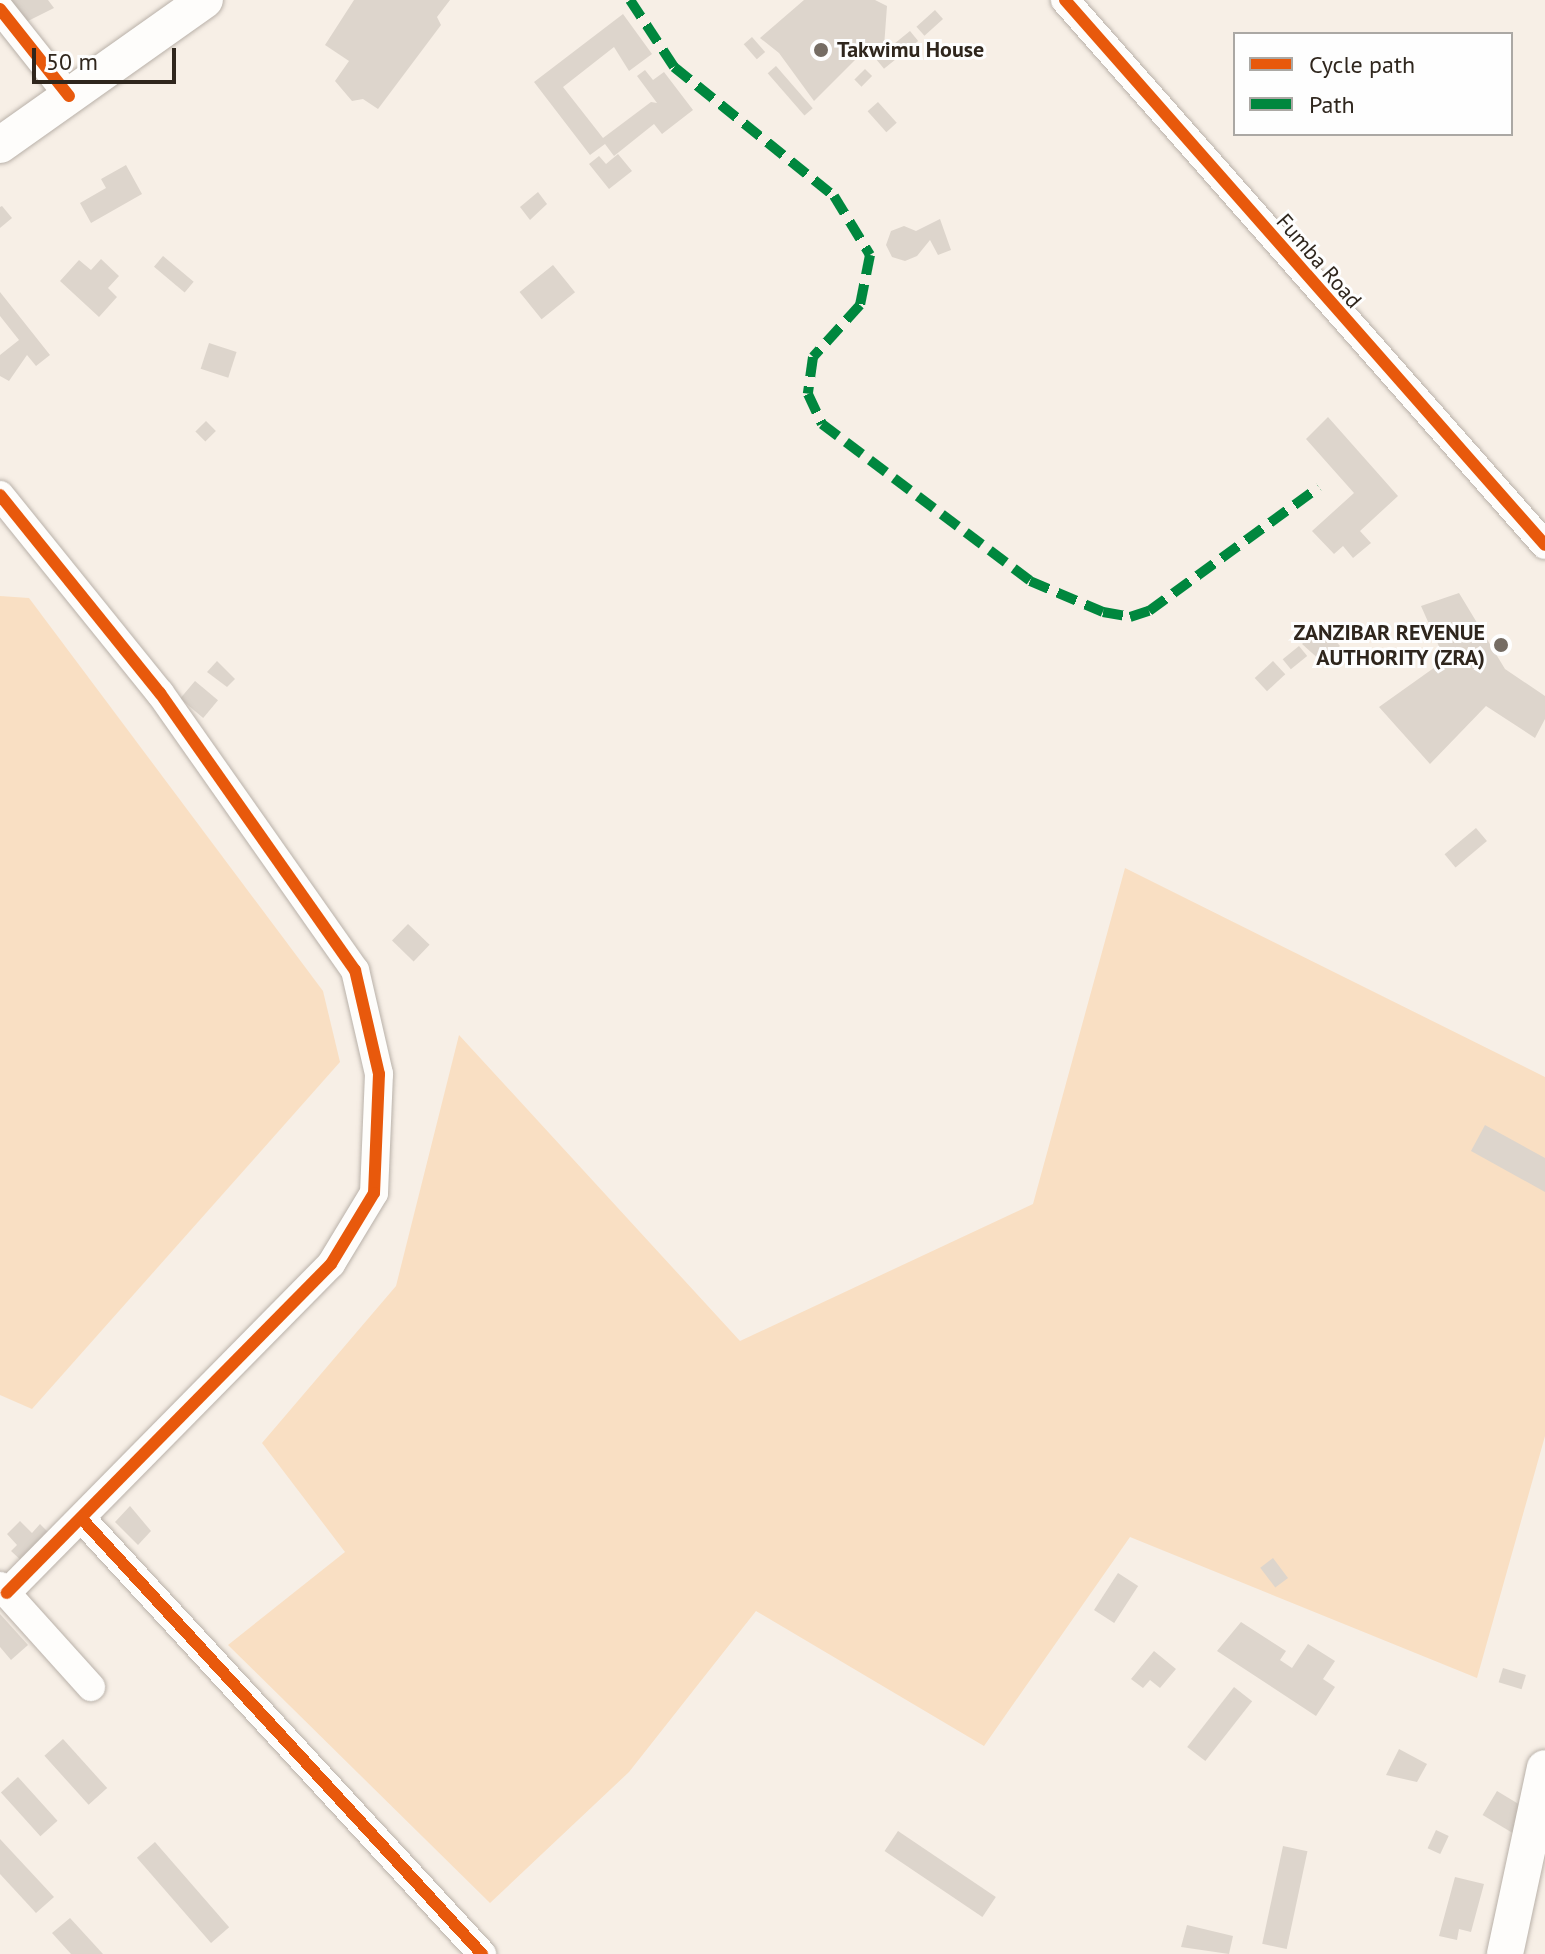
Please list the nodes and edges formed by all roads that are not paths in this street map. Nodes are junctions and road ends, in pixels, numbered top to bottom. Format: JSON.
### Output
{"nodes":[{"id":1,"x":164,"y":0,"type":"edge"},
{"id":2,"x":205,"y":0,"type":"edge"},
{"id":3,"x":1065,"y":0,"type":"edge"},
{"id":4,"x":0,"y":9,"type":"edge"},
{"id":5,"x":62,"y":86,"type":"junction"},
{"id":6,"x":0,"y":118,"type":"edge"},
{"id":7,"x":0,"y":145,"type":"edge"},
{"id":8,"x":0,"y":495,"type":"edge"},
{"id":9,"x":1545,"y":545,"type":"edge"},
{"id":10,"x":82,"y":1519,"type":"junction"},
{"id":11,"x":3,"y":1590,"type":"edge"},
{"id":12,"x":91,"y":1687,"type":"dead end"},
{"id":13,"x":1544,"y":1775,"type":"edge"},
{"id":14,"x":1545,"y":1860,"type":"edge"},
{"id":15,"x":482,"y":1954,"type":"edge"},
{"id":16,"x":1505,"y":1954,"type":"edge"},
{"id":17,"x":1523,"y":1954,"type":"edge"}],
"edges":[{"from":1,"to":5,"type":"main road"},
{"from":2,"to":5,"type":"main road"},
{"from":3,"to":9,"type":"street","name":"Fumba Road"},
{"from":4,"to":5,"type":"street"},
{"from":5,"to":6,"type":"main road"},
{"from":5,"to":7,"type":"main road"},
{"from":8,"to":10,"type":"street"},
{"from":10,"to":11,"type":"street"},
{"from":10,"to":15,"type":"street"},
{"from":11,"to":12,"type":"street"},
{"from":13,"to":16,"type":"main road"},
{"from":14,"to":17,"type":"main road"}]}
